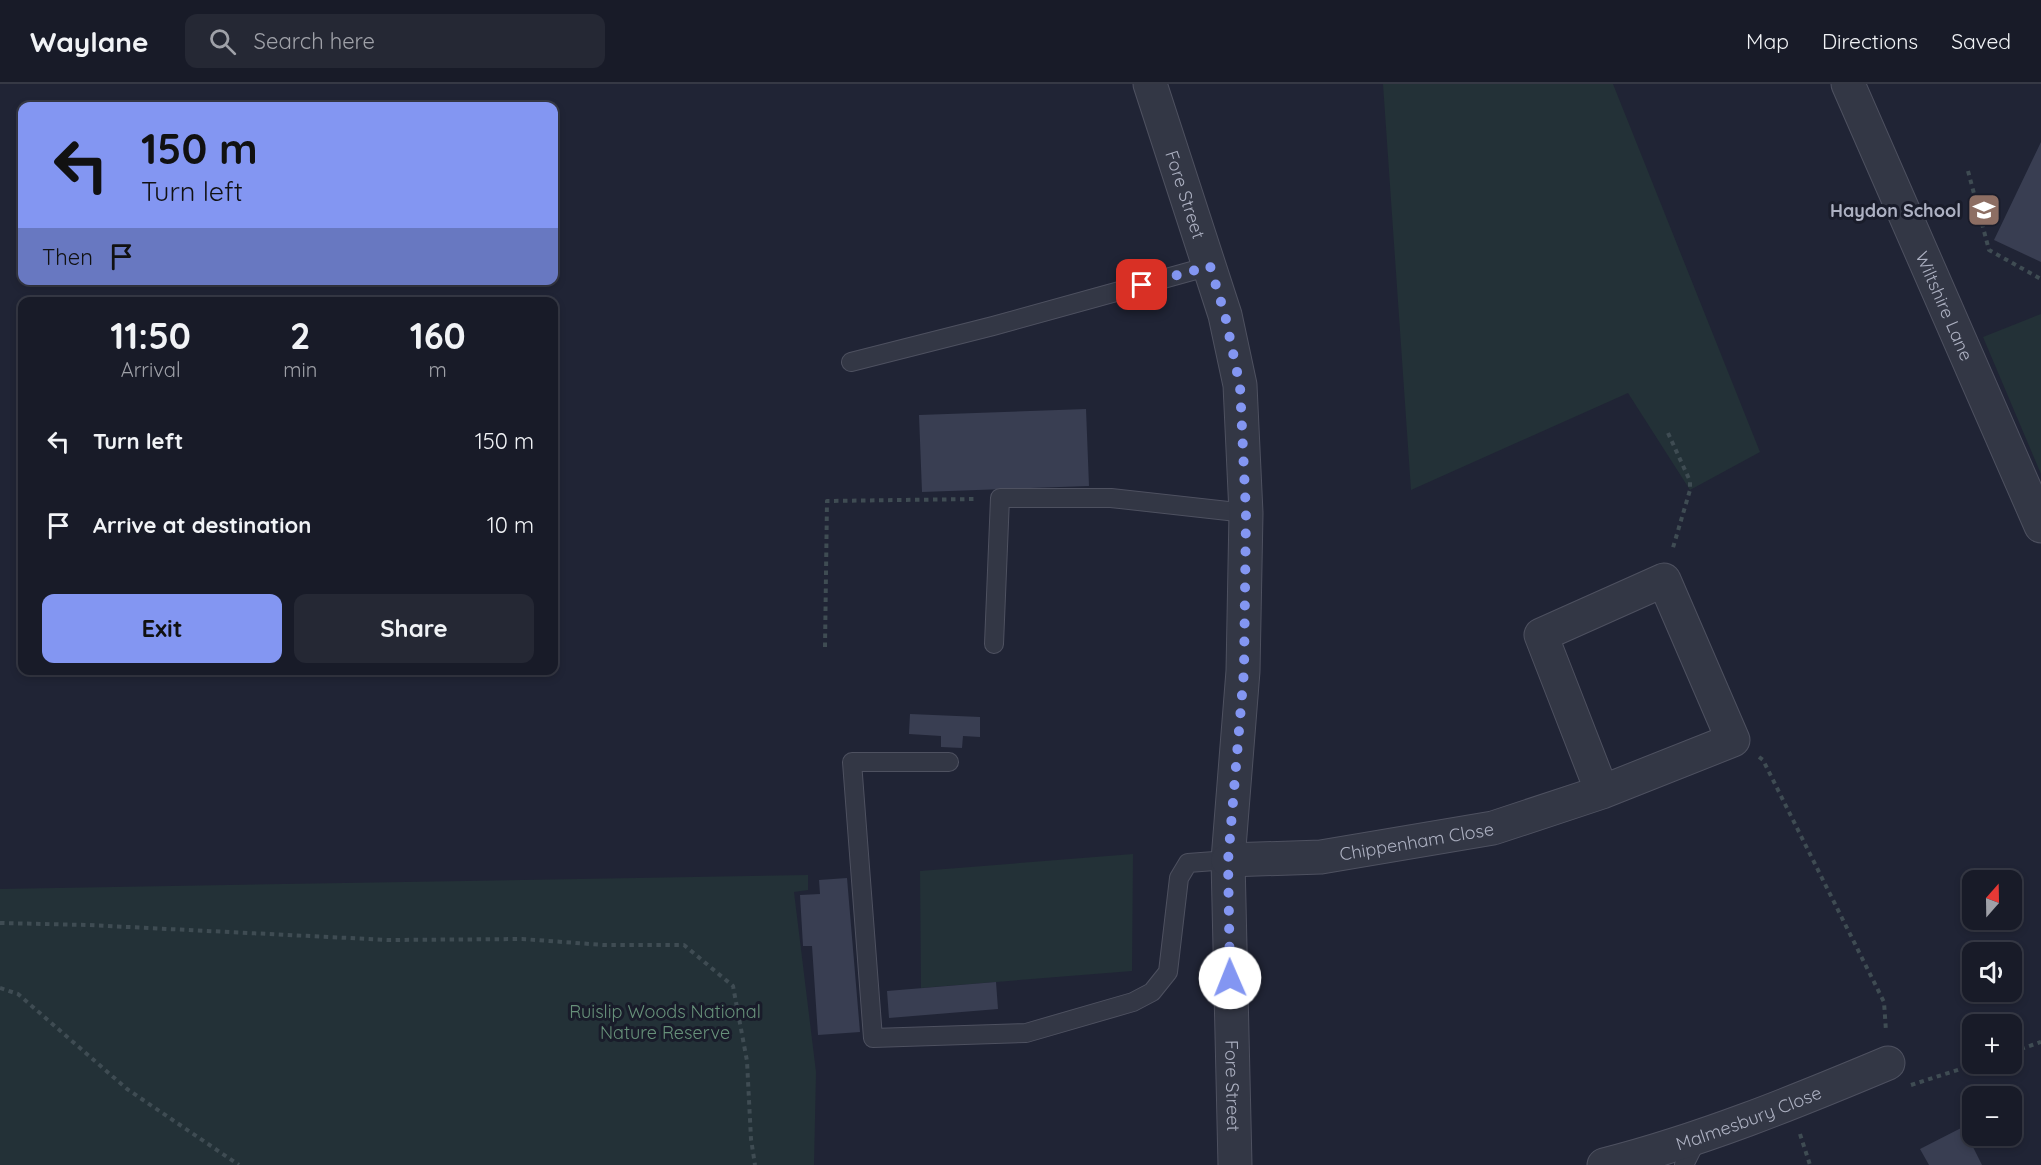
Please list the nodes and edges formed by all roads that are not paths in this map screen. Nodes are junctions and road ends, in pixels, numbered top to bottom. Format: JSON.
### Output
{"nodes":[{"id":1,"x":1150,"y":84,"type":"edge"},
{"id":2,"x":1848,"y":84,"type":"edge"},
{"id":3,"x":1210,"y":266,"type":"junction"},
{"id":4,"x":851,"y":362,"type":"dead end"},
{"id":5,"x":1246,"y":513,"type":"junction"},
{"id":6,"x":2041,"y":526,"type":"edge"},
{"id":7,"x":994,"y":644,"type":"dead end"},
{"id":8,"x":949,"y":762,"type":"dead end"},
{"id":9,"x":1602,"y":792,"type":"junction"},
{"id":10,"x":1228,"y":861,"type":"junction"},
{"id":11,"x":1888,"y":1063,"type":"road end"},
{"id":12,"x":1691,"y":1151,"type":"edge"},
{"id":13,"x":1234,"y":1165,"type":"edge"},
{"id":14,"x":1604,"y":1165,"type":"edge"}],
"edges":[{"from":1,"to":3,"type":"street","name":"Fore Street"},
{"from":2,"to":6,"type":"street","name":"Wiltshire Lane"},
{"from":3,"to":4,"type":"lane"},
{"from":3,"to":5,"type":"street","name":"Fore Street"},
{"from":5,"to":7,"type":"lane"},
{"from":5,"to":10,"type":"street","name":"Fore Street"},
{"from":8,"to":10,"type":"lane"},
{"from":9,"to":9,"type":"street","name":"Chippenham Close"},
{"from":9,"to":10,"type":"street","name":"Chippenham Close"},
{"from":10,"to":13,"type":"street","name":"Fore Street"},
{"from":11,"to":12,"type":"street","name":"Malmesbury Close"},
{"from":12,"to":14,"type":"street","name":"Malmesbury Close"}]}
